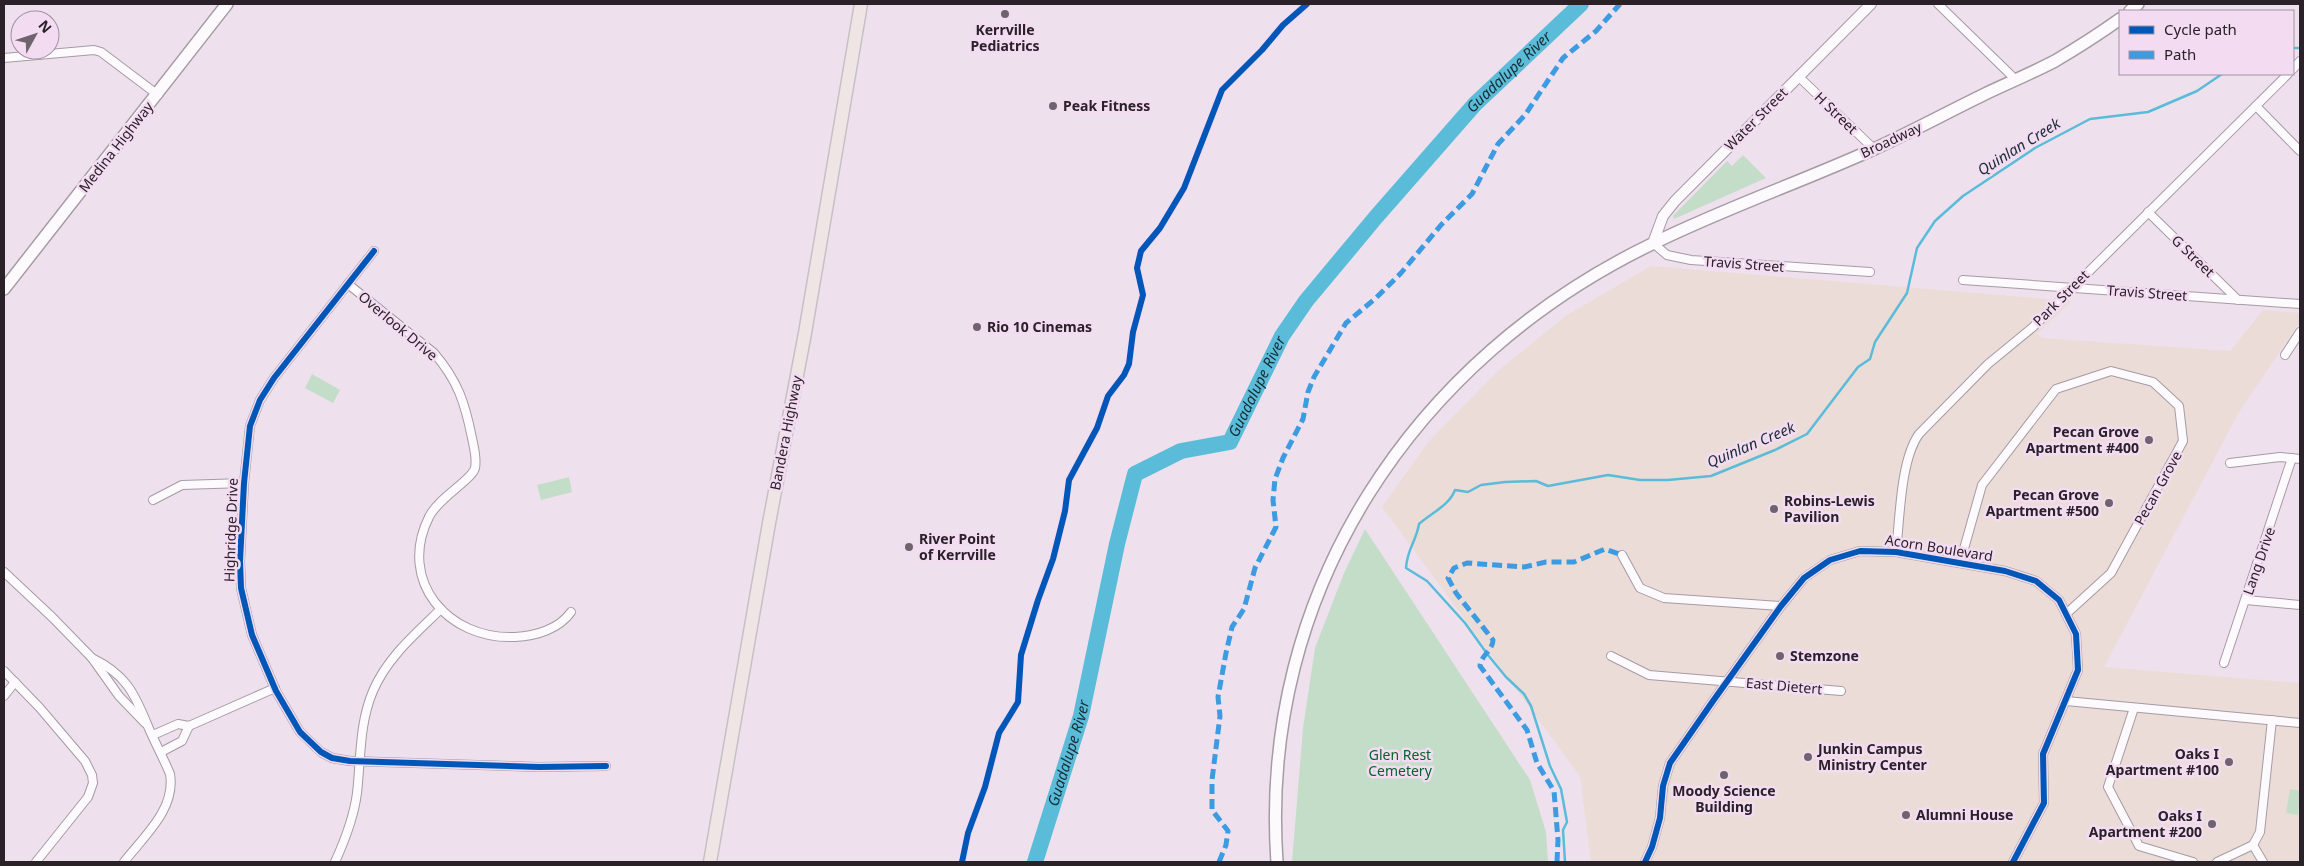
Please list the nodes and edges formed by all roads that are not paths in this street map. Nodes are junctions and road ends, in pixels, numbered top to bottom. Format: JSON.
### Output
{"nodes":[{"id":1,"x":227,"y":4,"type":"edge"},
{"id":2,"x":861,"y":4,"type":"edge"},
{"id":3,"x":1871,"y":4,"type":"edge"},
{"id":4,"x":1938,"y":4,"type":"edge"},
{"id":5,"x":2119,"y":20,"type":"edge"},
{"id":6,"x":4,"y":58,"type":"edge"},
{"id":7,"x":2287,"y":75,"type":"edge"},
{"id":8,"x":1798,"y":76,"type":"junction"},
{"id":9,"x":2015,"y":79,"type":"junction"},
{"id":10,"x":158,"y":95,"type":"junction"},
{"id":11,"x":2256,"y":106,"type":"junction"},
{"id":12,"x":1874,"y":149,"type":"junction"},
{"id":13,"x":2300,"y":151,"type":"edge"},
{"id":14,"x":2148,"y":212,"type":"junction"},
{"id":15,"x":1653,"y":243,"type":"junction"},
{"id":16,"x":374,"y":251,"type":"dead end"},
{"id":17,"x":1870,"y":272,"type":"dead end"},
{"id":18,"x":1963,"y":280,"type":"dead end"},
{"id":19,"x":348,"y":284,"type":"junction"},
{"id":20,"x":2071,"y":287,"type":"junction"},
{"id":21,"x":4,"y":289,"type":"edge"},
{"id":22,"x":2238,"y":300,"type":"junction"},
{"id":23,"x":2300,"y":304,"type":"edge"},
{"id":24,"x":2300,"y":332,"type":"edge"},
{"id":25,"x":2285,"y":355,"type":"dead end"},
{"id":26,"x":2296,"y":458,"type":"edge"},
{"id":27,"x":2230,"y":463,"type":"dead end"},
{"id":28,"x":244,"y":483,"type":"junction"},
{"id":29,"x":153,"y":500,"type":"dead end"},
{"id":30,"x":1896,"y":552,"type":"junction"},
{"id":31,"x":1622,"y":555,"type":"dead end"},
{"id":32,"x":1960,"y":563,"type":"junction"},
{"id":33,"x":4,"y":572,"type":"edge"},
{"id":34,"x":2246,"y":600,"type":"junction"},
{"id":35,"x":2300,"y":605,"type":"edge"},
{"id":36,"x":1780,"y":606,"type":"junction"},
{"id":37,"x":441,"y":609,"type":"junction"},
{"id":38,"x":571,"y":612,"type":"dead end"},
{"id":39,"x":2066,"y":614,"type":"junction"},
{"id":40,"x":1611,"y":656,"type":"dead end"},
{"id":41,"x":92,"y":658,"type":"junction"},
{"id":42,"x":2224,"y":663,"type":"dead end"},
{"id":43,"x":4,"y":671,"type":"edge"},
{"id":44,"x":15,"y":682,"type":"junction"},
{"id":45,"x":1727,"y":682,"type":"junction"},
{"id":46,"x":275,"y":688,"type":"junction"},
{"id":47,"x":1841,"y":691,"type":"dead end"},
{"id":48,"x":4,"y":696,"type":"edge"},
{"id":49,"x":2066,"y":701,"type":"junction"},
{"id":50,"x":2134,"y":708,"type":"junction"},
{"id":51,"x":2272,"y":720,"type":"junction"},
{"id":52,"x":2300,"y":723,"type":"edge"},
{"id":53,"x":148,"y":726,"type":"junction"},
{"id":54,"x":189,"y":726,"type":"junction"},
{"id":55,"x":153,"y":735,"type":"junction"},
{"id":56,"x":162,"y":752,"type":"junction"},
{"id":57,"x":359,"y":762,"type":"junction"},
{"id":58,"x":606,"y":766,"type":"dead end"},
{"id":59,"x":2253,"y":845,"type":"junction"},
{"id":60,"x":36,"y":862,"type":"edge"},
{"id":61,"x":124,"y":862,"type":"edge"},
{"id":62,"x":335,"y":862,"type":"edge"},
{"id":63,"x":710,"y":862,"type":"edge"},
{"id":64,"x":1277,"y":862,"type":"edge"},
{"id":65,"x":1645,"y":862,"type":"edge"},
{"id":66,"x":2013,"y":862,"type":"edge"},
{"id":67,"x":2193,"y":862,"type":"edge"},
{"id":68,"x":2217,"y":862,"type":"edge"},
{"id":69,"x":2263,"y":862,"type":"edge"}],
"edges":[{"from":1,"to":10,"type":"main road","name":"Medina Highway"},
{"from":2,"to":63,"type":"main road","name":"Bandera Highway"},
{"from":3,"to":8,"type":"street","name":"Water Street"},
{"from":4,"to":9,"type":"street"},
{"from":5,"to":9,"type":"main road","name":"Broadway"},
{"from":6,"to":10,"type":"street"},
{"from":7,"to":11,"type":"street","name":"Park Street"},
{"from":8,"to":12,"type":"street","name":"H Street"},
{"from":8,"to":15,"type":"street","name":"Water Street"},
{"from":9,"to":12,"type":"main road","name":"Broadway"},
{"from":10,"to":21,"type":"main road","name":"Medina Highway"},
{"from":11,"to":13,"type":"street"},
{"from":11,"to":14,"type":"street","name":"Park Street"},
{"from":12,"to":15,"type":"main road","name":"Broadway"},
{"from":14,"to":20,"type":"street","name":"Park Street"},
{"from":14,"to":22,"type":"street","name":"G Street"},
{"from":15,"to":17,"type":"street","name":"Travis Street"},
{"from":15,"to":64,"type":"main road","name":"Broadway"},
{"from":16,"to":19,"type":"street","name":"Highridge Drive"},
{"from":18,"to":20,"type":"street","name":"Travis Street"},
{"from":19,"to":28,"type":"street","name":"Highridge Drive"},
{"from":19,"to":37,"type":"street","name":"Overlook Drive"},
{"from":20,"to":22,"type":"street","name":"Travis Street"},
{"from":20,"to":30,"type":"street","name":"Park Street"},
{"from":22,"to":23,"type":"street","name":"Travis Street"},
{"from":24,"to":25,"type":"street"},
{"from":26,"to":27,"type":"street"},
{"from":26,"to":34,"type":"street","name":"Lang Drive"},
{"from":28,"to":29,"type":"street"},
{"from":28,"to":46,"type":"street","name":"Highridge Drive"},
{"from":30,"to":32,"type":"street","name":"Acorn Boulevard"},
{"from":30,"to":36,"type":"street","name":"Acorn Boulevard"},
{"from":31,"to":36,"type":"street"},
{"from":32,"to":39,"type":"street","name":"Acorn Boulevard"},
{"from":32,"to":39,"type":"street","name":"Pecan Grove"},
{"from":33,"to":41,"type":"street"},
{"from":34,"to":35,"type":"street"},
{"from":34,"to":42,"type":"street","name":"Lang Drive"},
{"from":36,"to":45,"type":"street","name":"Acorn Boulevard"},
{"from":37,"to":38,"type":"street","name":"Overlook Drive"},
{"from":37,"to":57,"type":"street"},
{"from":39,"to":49,"type":"street","name":"Acorn Boulevard"},
{"from":40,"to":45,"type":"street","name":"East Dietert"},
{"from":41,"to":53,"type":"street"},
{"from":41,"to":53,"type":"street"},
{"from":43,"to":44,"type":"street"},
{"from":44,"to":48,"type":"street"},
{"from":44,"to":60,"type":"street"},
{"from":45,"to":47,"type":"street","name":"East Dietert"},
{"from":45,"to":65,"type":"street","name":"Acorn Boulevard"},
{"from":46,"to":54,"type":"street"},
{"from":46,"to":57,"type":"street","name":"Highridge Drive"},
{"from":49,"to":50,"type":"street"},
{"from":49,"to":66,"type":"street","name":"Acorn Boulevard"},
{"from":50,"to":51,"type":"street"},
{"from":50,"to":67,"type":"street"},
{"from":51,"to":52,"type":"street"},
{"from":51,"to":59,"type":"street"},
{"from":53,"to":55,"type":"street"},
{"from":54,"to":55,"type":"street"},
{"from":54,"to":56,"type":"street"},
{"from":55,"to":56,"type":"street"},
{"from":56,"to":61,"type":"street"},
{"from":57,"to":58,"type":"street","name":"Highridge Drive"},
{"from":57,"to":62,"type":"street"},
{"from":59,"to":68,"type":"street"},
{"from":59,"to":69,"type":"street"}]}
